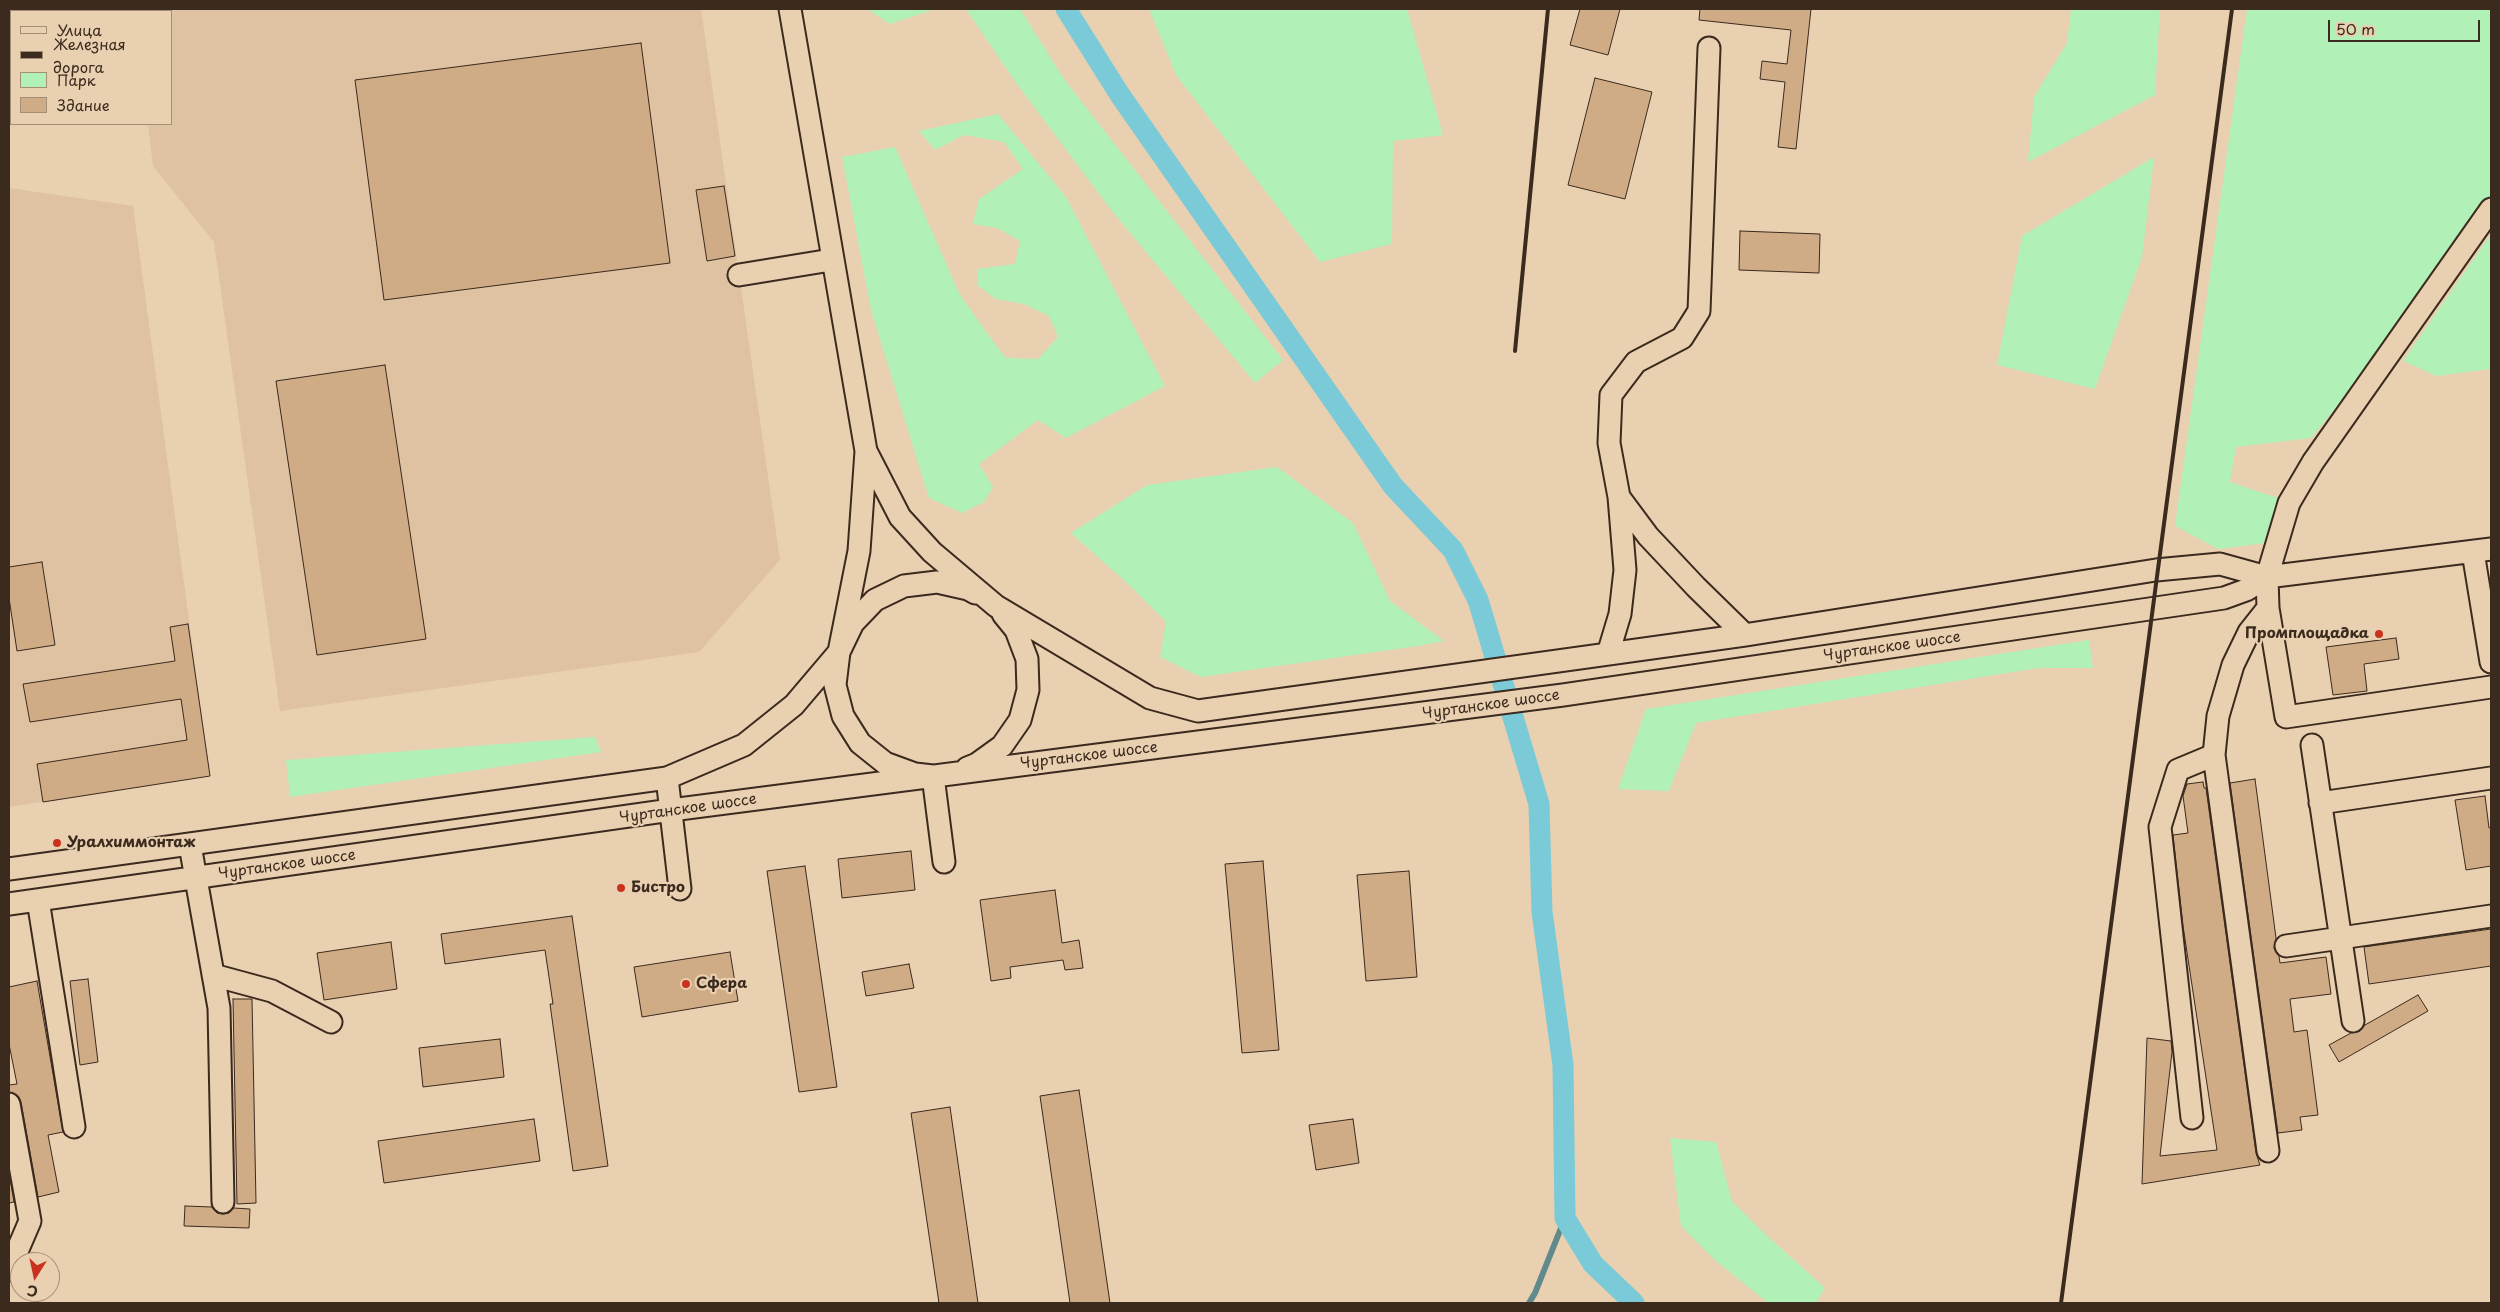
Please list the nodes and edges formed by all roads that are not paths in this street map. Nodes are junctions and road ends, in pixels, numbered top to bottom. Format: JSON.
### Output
{"nodes":[{"id":1,"x":790,"y":9,"type":"edge"},
{"id":2,"x":1709,"y":48,"type":"dead end"},
{"id":3,"x":2491,"y":210,"type":"edge"},
{"id":4,"x":831,"y":260,"type":"junction"},
{"id":5,"x":739,"y":275,"type":"dead end"},
{"id":6,"x":866,"y":451,"type":"junction"},
{"id":7,"x":1619,"y":497,"type":"junction"},
{"id":8,"x":2482,"y":550,"type":"edge"},
{"id":9,"x":2267,"y":577,"type":"junction"},
{"id":10,"x":996,"y":606,"type":"junction"},
{"id":11,"x":2268,"y":608,"type":"junction"},
{"id":12,"x":1745,"y":635,"type":"junction"},
{"id":13,"x":839,"y":652,"type":"junction"},
{"id":14,"x":1608,"y":654,"type":"junction"},
{"id":15,"x":2491,"y":662,"type":"edge"},
{"id":16,"x":2491,"y":687,"type":"edge"},
{"id":17,"x":2312,"y":745,"type":"dead end"},
{"id":18,"x":2214,"y":755,"type":"junction"},
{"id":19,"x":940,"y":775,"type":"junction"},
{"id":20,"x":667,"y":778,"type":"junction"},
{"id":21,"x":2491,"y":778,"type":"edge"},
{"id":22,"x":2320,"y":803,"type":"junction"},
{"id":23,"x":671,"y":810,"type":"junction"},
{"id":24,"x":190,"y":844,"type":"junction"},
{"id":25,"x":944,"y":862,"type":"dead end"},
{"id":26,"x":9,"y":869,"type":"edge"},
{"id":27,"x":195,"y":878,"type":"junction"},
{"id":28,"x":680,"y":890,"type":"dead end"},
{"id":29,"x":38,"y":900,"type":"junction"},
{"id":30,"x":9,"y":904,"type":"edge"},
{"id":31,"x":2491,"y":916,"type":"edge"},
{"id":32,"x":2340,"y":938,"type":"junction"},
{"id":33,"x":2286,"y":946,"type":"dead end"},
{"id":34,"x":213,"y":975,"type":"junction"},
{"id":35,"x":2353,"y":1021,"type":"dead end"},
{"id":36,"x":330,"y":1022,"type":"dead end"},
{"id":37,"x":9,"y":1104,"type":"edge"},
{"id":38,"x":2192,"y":1118,"type":"dead end"},
{"id":39,"x":74,"y":1127,"type":"dead end"},
{"id":40,"x":2268,"y":1151,"type":"dead end"},
{"id":41,"x":222,"y":1202,"type":"dead end"},
{"id":42,"x":9,"y":1270,"type":"edge"}],
"edges":[{"from":1,"to":4,"type":"street"},
{"from":2,"to":7,"type":"street"},
{"from":3,"to":9,"type":"street"},
{"from":4,"to":5,"type":"street"},
{"from":4,"to":6,"type":"street"},
{"from":6,"to":10,"type":"street"},
{"from":6,"to":13,"type":"street"},
{"from":7,"to":12,"type":"street"},
{"from":7,"to":14,"type":"street"},
{"from":8,"to":9,"type":"street"},
{"from":8,"to":15,"type":"street"},
{"from":9,"to":11,"type":"street"},
{"from":9,"to":12,"type":"street"},
{"from":9,"to":19,"type":"street","name":"Чуртанское шоссе"},
{"from":10,"to":13,"type":"street"},
{"from":10,"to":14,"type":"street"},
{"from":10,"to":19,"type":"street"},
{"from":11,"to":16,"type":"street"},
{"from":11,"to":18,"type":"street"},
{"from":12,"to":14,"type":"street"},
{"from":13,"to":19,"type":"street"},
{"from":13,"to":20,"type":"street"},
{"from":17,"to":22,"type":"street"},
{"from":18,"to":38,"type":"street"},
{"from":18,"to":40,"type":"street"},
{"from":19,"to":23,"type":"street","name":"Чуртанское шоссе"},
{"from":19,"to":25,"type":"street"},
{"from":20,"to":23,"type":"street"},
{"from":20,"to":24,"type":"street"},
{"from":21,"to":22,"type":"street"},
{"from":22,"to":32,"type":"street"},
{"from":23,"to":27,"type":"street","name":"Чуртанское шоссе"},
{"from":23,"to":28,"type":"street"},
{"from":24,"to":26,"type":"street"},
{"from":24,"to":27,"type":"street"},
{"from":27,"to":29,"type":"street","name":"Чуртанское шоссе"},
{"from":27,"to":34,"type":"street"},
{"from":29,"to":30,"type":"street","name":"Чуртанское шоссе"},
{"from":29,"to":39,"type":"street"},
{"from":31,"to":32,"type":"street"},
{"from":32,"to":33,"type":"street"},
{"from":32,"to":35,"type":"street"},
{"from":34,"to":36,"type":"street"},
{"from":34,"to":41,"type":"street"},
{"from":37,"to":42,"type":"street"}]}
